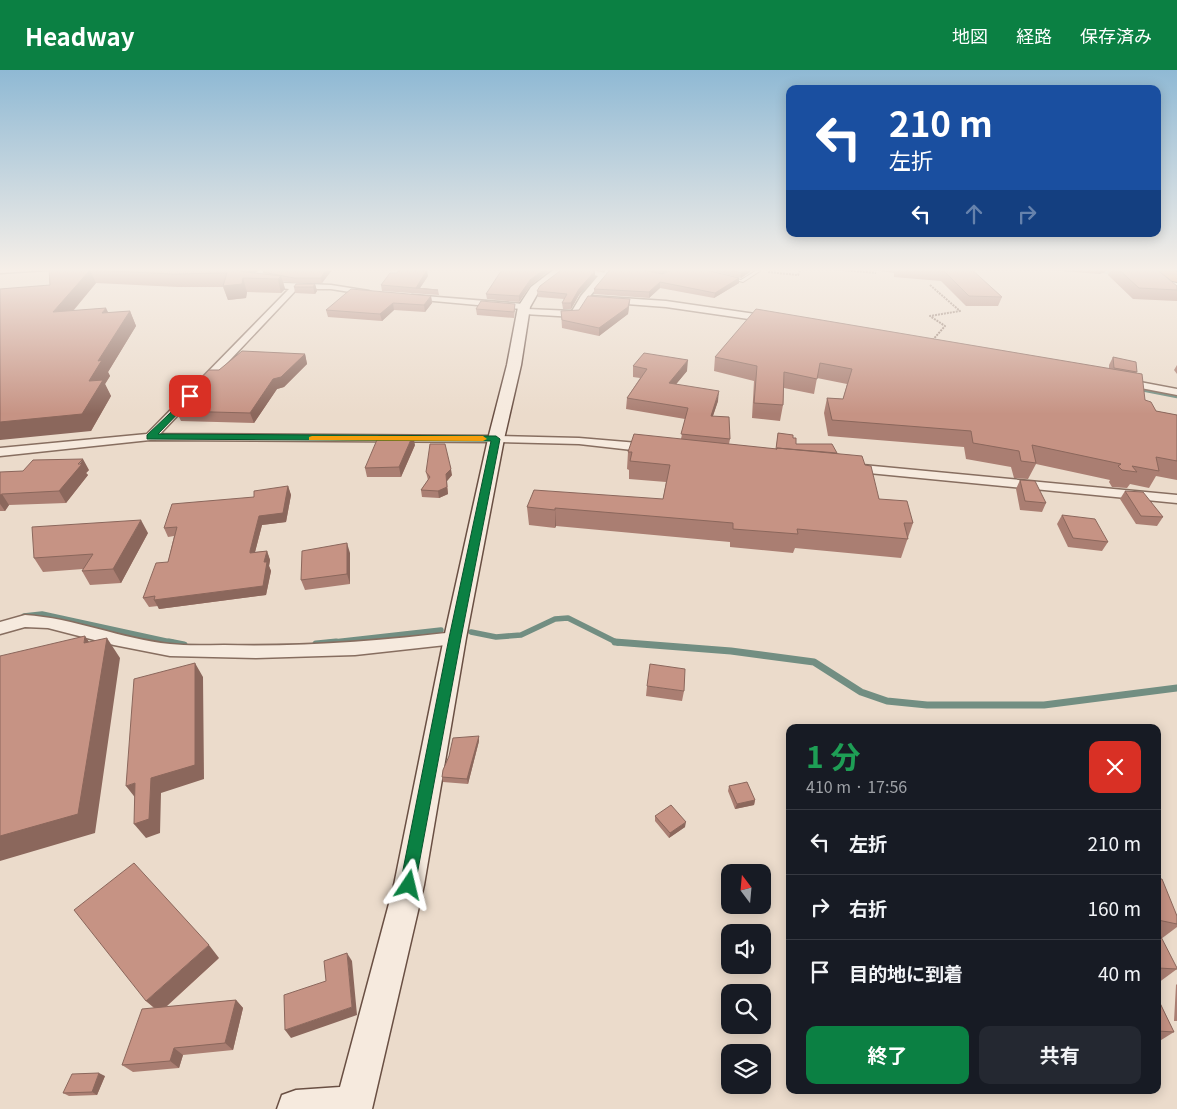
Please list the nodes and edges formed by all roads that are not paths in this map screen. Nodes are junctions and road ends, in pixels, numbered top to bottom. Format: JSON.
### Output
{"nodes":[{"id":1,"x":267,"y":316,"type":"edge"},
{"id":2,"x":523,"y":316,"type":"edge"},
{"id":3,"x":749,"y":316,"type":"edge"},
{"id":4,"x":779,"y":321,"type":"edge"},
{"id":5,"x":1110,"y":380,"type":"edge"},
{"id":6,"x":1177,"y":392,"type":"edge"},
{"id":7,"x":150,"y":437,"type":"junction"},
{"id":8,"x":496,"y":439,"type":"junction"},
{"id":9,"x":659,"y":449,"type":"edge"},
{"id":10,"x":0,"y":452,"type":"edge"},
{"id":11,"x":837,"y":466,"type":"edge"},
{"id":12,"x":1177,"y":499,"type":"edge"},
{"id":13,"x":0,"y":628,"type":"edge"},
{"id":14,"x":455,"y":638,"type":"junction"},
{"id":15,"x":353,"y":1107,"type":"edge"},
{"id":16,"x":296,"y":1109,"type":"edge"}],
"edges":[{"from":1,"to":7,"type":"street"},
{"from":2,"to":8,"type":"street"},
{"from":3,"to":4,"type":"street"},
{"from":5,"to":6,"type":"street"},
{"from":7,"to":8,"type":"street"},
{"from":7,"to":10,"type":"street"},
{"from":8,"to":9,"type":"street"},
{"from":8,"to":14,"type":"street"},
{"from":11,"to":12,"type":"street"},
{"from":13,"to":14,"type":"street"},
{"from":14,"to":15,"type":"street"},
{"from":15,"to":16,"type":"street"}]}
